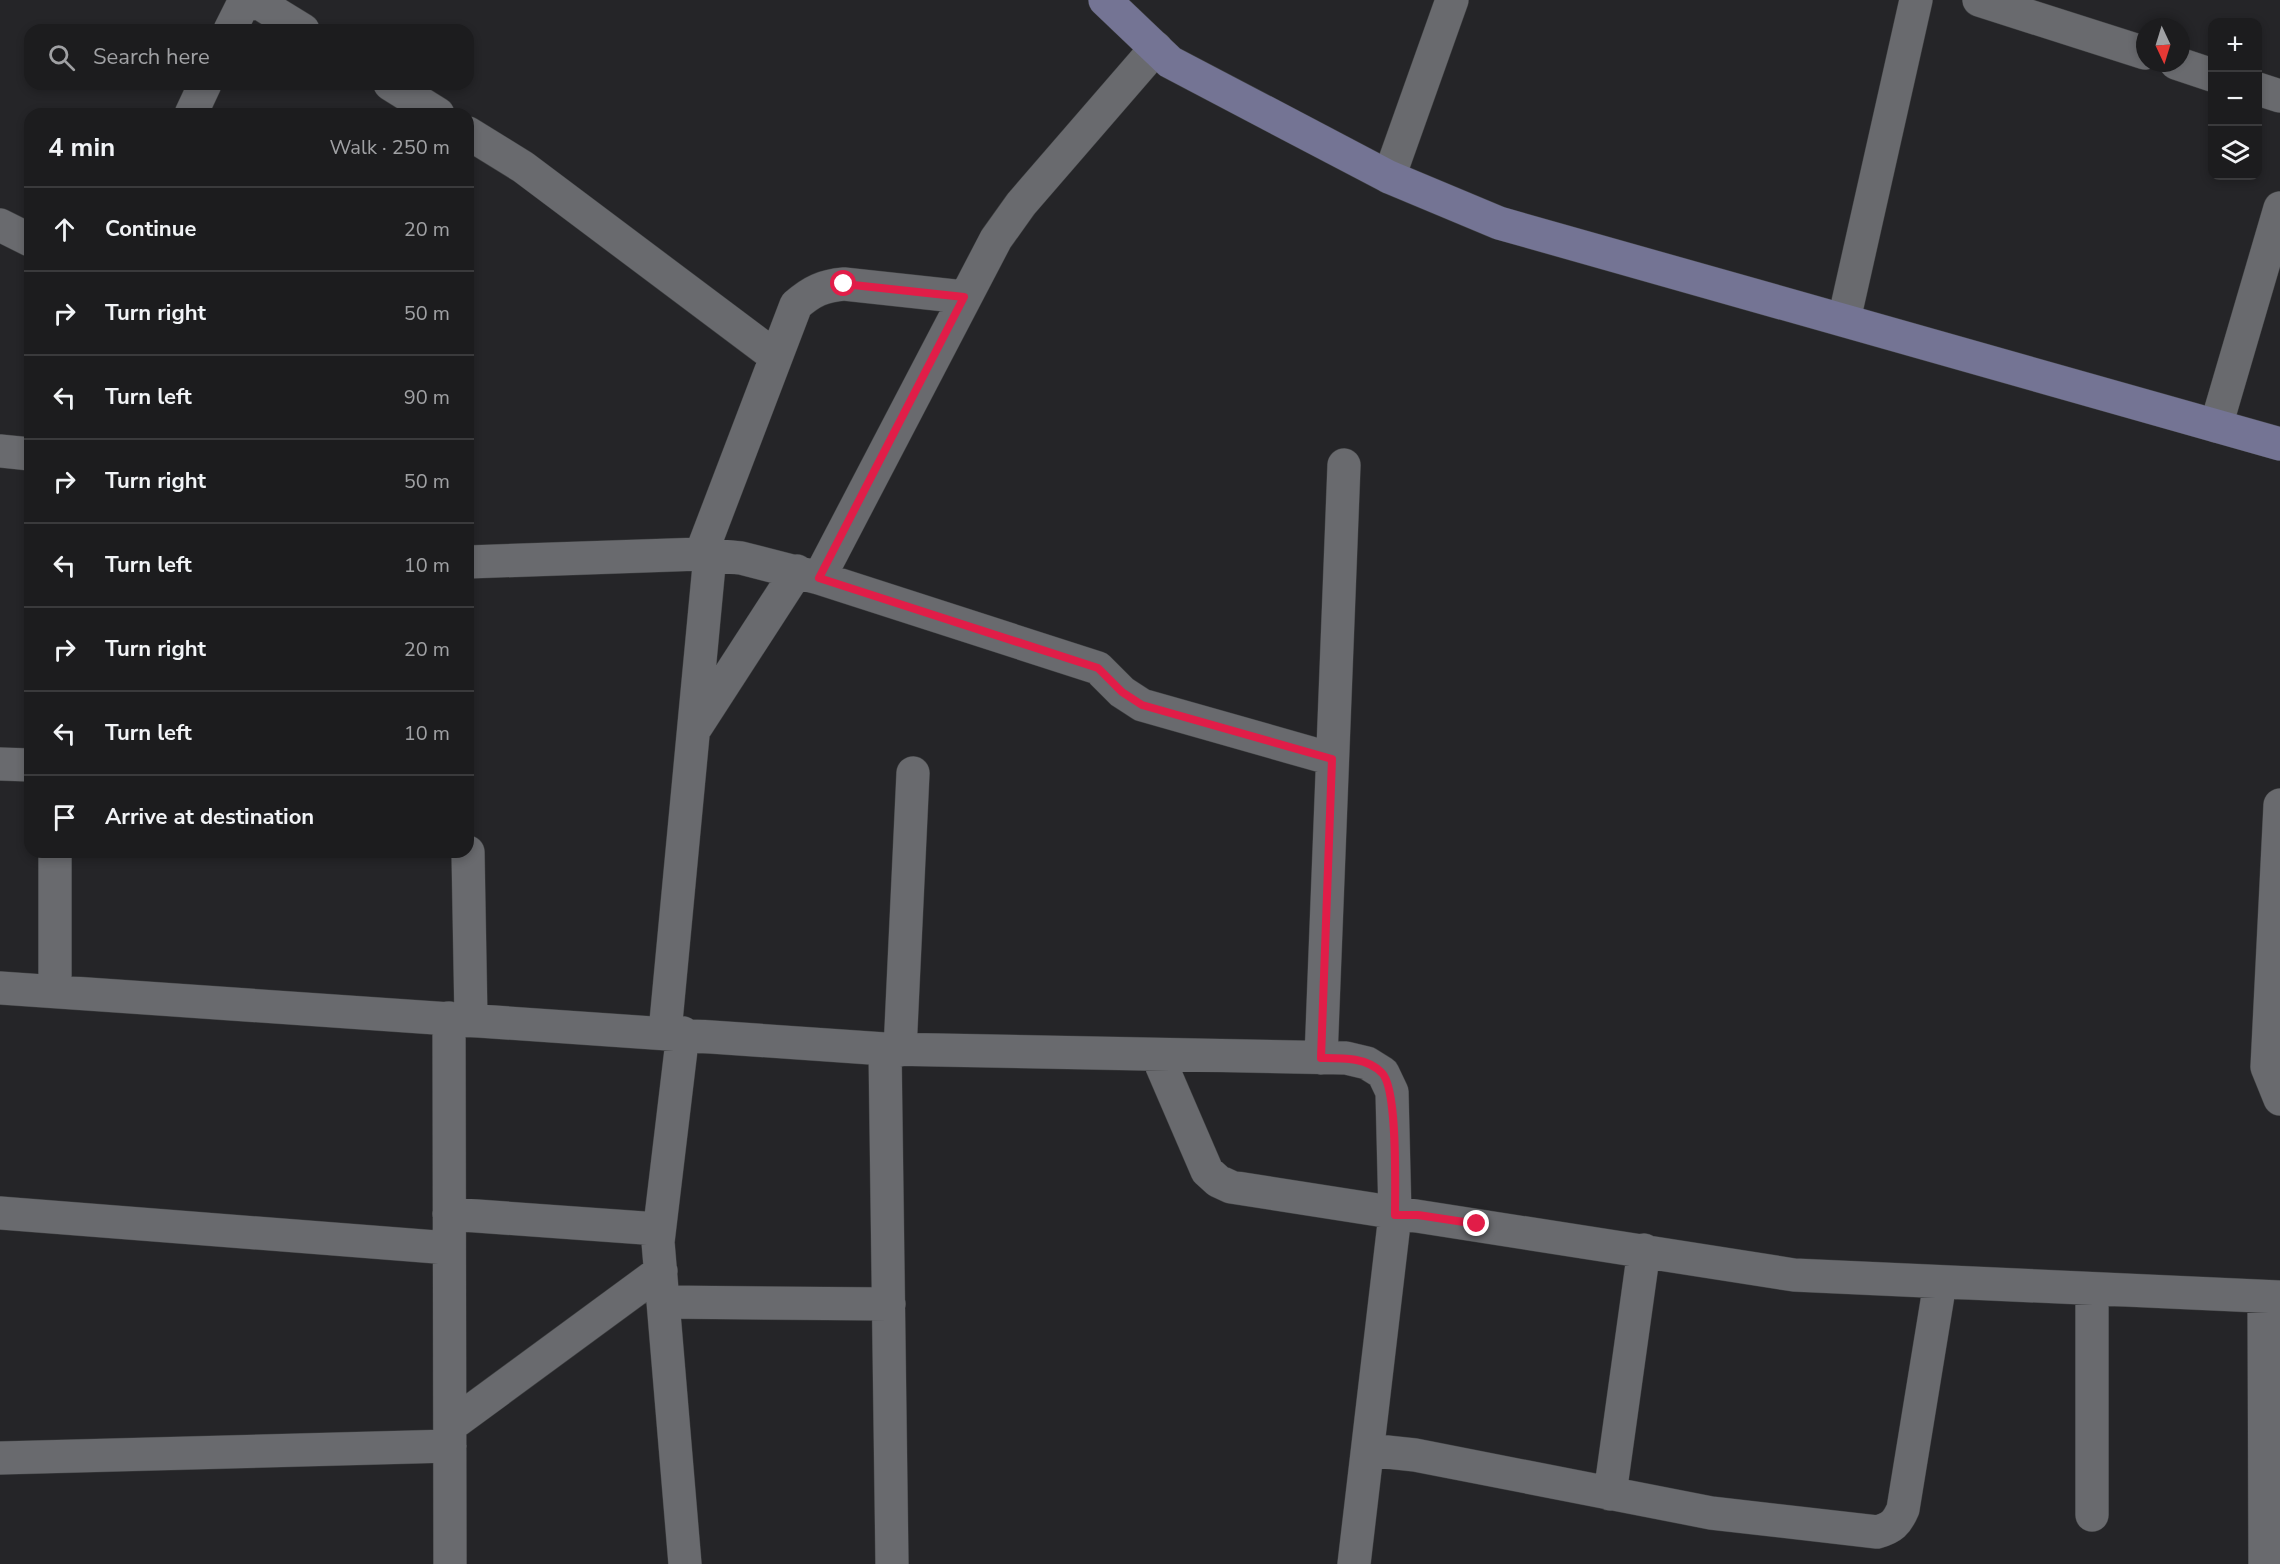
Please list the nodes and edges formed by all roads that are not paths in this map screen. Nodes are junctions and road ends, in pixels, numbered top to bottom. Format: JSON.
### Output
{"nodes":[{"id":1,"x":245,"y":0,"type":"edge"},
{"id":2,"x":254,"y":0,"type":"edge"},
{"id":3,"x":1104,"y":0,"type":"edge"},
{"id":4,"x":1452,"y":0,"type":"edge"},
{"id":5,"x":1916,"y":0,"type":"edge"},
{"id":6,"x":1979,"y":0,"type":"edge"},
{"id":7,"x":2061,"y":13,"type":"edge"},
{"id":8,"x":233,"y":24,"type":"edge"},
{"id":9,"x":293,"y":24,"type":"edge"},
{"id":10,"x":1156,"y":48,"type":"junction"},
{"id":11,"x":2136,"y":49,"type":"edge"},
{"id":12,"x":2190,"y":68,"type":"edge"},
{"id":13,"x":2208,"y":74,"type":"edge"},
{"id":14,"x":202,"y":90,"type":"edge"},
{"id":15,"x":400,"y":90,"type":"edge"},
{"id":16,"x":2262,"y":90,"type":"edge"},
{"id":17,"x":2280,"y":96,"type":"edge"},
{"id":18,"x":194,"y":108,"type":"edge"},
{"id":19,"x":428,"y":108,"type":"edge"},
{"id":20,"x":474,"y":137,"type":"edge"},
{"id":21,"x":1389,"y":177,"type":"junction"},
{"id":22,"x":2280,"y":208,"type":"edge"},
{"id":23,"x":0,"y":225,"type":"edge"},
{"id":24,"x":24,"y":237,"type":"edge"},
{"id":25,"x":964,"y":297,"type":"junction"},
{"id":26,"x":1844,"y":320,"type":"junction"},
{"id":27,"x":776,"y":357,"type":"junction"},
{"id":28,"x":2216,"y":426,"type":"junction"},
{"id":29,"x":2280,"y":444,"type":"edge"},
{"id":30,"x":0,"y":451,"type":"edge"},
{"id":31,"x":24,"y":453,"type":"edge"},
{"id":32,"x":1344,"y":465,"type":"dead end"},
{"id":33,"x":705,"y":554,"type":"junction"},
{"id":34,"x":474,"y":562,"type":"edge"},
{"id":35,"x":808,"y":574,"type":"junction"},
{"id":36,"x":693,"y":731,"type":"junction"},
{"id":37,"x":1332,"y":759,"type":"junction"},
{"id":38,"x":0,"y":764,"type":"edge"},
{"id":39,"x":24,"y":765,"type":"edge"},
{"id":40,"x":913,"y":773,"type":"dead end"},
{"id":41,"x":2280,"y":805,"type":"edge"},
{"id":42,"x":2280,"y":814,"type":"edge"},
{"id":43,"x":55,"y":858,"type":"edge"},
{"id":44,"x":468,"y":858,"type":"edge"},
{"id":45,"x":0,"y":988,"type":"edge"},
{"id":46,"x":55,"y":992,"type":"junction"},
{"id":47,"x":460,"y":1018,"type":"junction"},
{"id":48,"x":674,"y":1033,"type":"junction"},
{"id":49,"x":892,"y":1049,"type":"junction"},
{"id":50,"x":1157,"y":1054,"type":"junction"},
{"id":51,"x":1321,"y":1058,"type":"junction"},
{"id":52,"x":2280,"y":1099,"type":"edge"},
{"id":53,"x":0,"y":1213,"type":"edge"},
{"id":54,"x":449,"y":1214,"type":"junction"},
{"id":55,"x":1407,"y":1215,"type":"junction"},
{"id":56,"x":658,"y":1229,"type":"junction"},
{"id":57,"x":449,"y":1248,"type":"junction"},
{"id":58,"x":1644,"y":1250,"type":"junction"},
{"id":59,"x":661,"y":1270,"type":"junction"},
{"id":60,"x":1940,"y":1282,"type":"junction"},
{"id":61,"x":2092,"y":1289,"type":"junction"},
{"id":62,"x":2272,"y":1297,"type":"edge"},
{"id":63,"x":663,"y":1302,"type":"junction"},
{"id":64,"x":889,"y":1304,"type":"junction"},
{"id":65,"x":450,"y":1436,"type":"junction"},
{"id":66,"x":1374,"y":1450,"type":"junction"},
{"id":67,"x":0,"y":1458,"type":"edge"},
{"id":68,"x":1610,"y":1494,"type":"junction"},
{"id":69,"x":2092,"y":1515,"type":"dead end"},
{"id":70,"x":450,"y":1564,"type":"edge"},
{"id":71,"x":684,"y":1564,"type":"edge"},
{"id":72,"x":892,"y":1564,"type":"edge"},
{"id":73,"x":1354,"y":1564,"type":"edge"},
{"id":74,"x":2265,"y":1564,"type":"edge"}],
"edges":[{"from":1,"to":8,"type":"street"},
{"from":2,"to":9,"type":"street"},
{"from":3,"to":10,"type":"main road"},
{"from":4,"to":21,"type":"street"},
{"from":5,"to":26,"type":"street"},
{"from":6,"to":7,"type":"street"},
{"from":7,"to":11,"type":"street"},
{"from":10,"to":21,"type":"main road"},
{"from":10,"to":25,"type":"street"},
{"from":12,"to":13,"type":"street"},
{"from":14,"to":18,"type":"street"},
{"from":15,"to":19,"type":"street"},
{"from":16,"to":17,"type":"street"},
{"from":20,"to":27,"type":"street"},
{"from":21,"to":26,"type":"main road"},
{"from":22,"to":28,"type":"street"},
{"from":23,"to":24,"type":"street"},
{"from":25,"to":27,"type":"street"},
{"from":25,"to":35,"type":"street"},
{"from":26,"to":28,"type":"main road"},
{"from":27,"to":33,"type":"street"},
{"from":28,"to":29,"type":"main road"},
{"from":30,"to":31,"type":"street"},
{"from":32,"to":37,"type":"street"},
{"from":33,"to":34,"type":"street"},
{"from":33,"to":35,"type":"street"},
{"from":33,"to":36,"type":"street"},
{"from":35,"to":36,"type":"street"},
{"from":35,"to":37,"type":"street"},
{"from":36,"to":48,"type":"street"},
{"from":37,"to":51,"type":"street"},
{"from":38,"to":39,"type":"street"},
{"from":40,"to":49,"type":"street"},
{"from":41,"to":42,"type":"street"},
{"from":42,"to":52,"type":"street"},
{"from":43,"to":46,"type":"street"},
{"from":44,"to":47,"type":"street"},
{"from":45,"to":46,"type":"street"},
{"from":46,"to":47,"type":"street"},
{"from":47,"to":48,"type":"street"},
{"from":47,"to":54,"type":"street"},
{"from":48,"to":49,"type":"street"},
{"from":48,"to":56,"type":"street"},
{"from":49,"to":50,"type":"street"},
{"from":49,"to":64,"type":"street"},
{"from":50,"to":51,"type":"street"},
{"from":50,"to":55,"type":"street"},
{"from":51,"to":55,"type":"street"},
{"from":53,"to":57,"type":"street"},
{"from":54,"to":56,"type":"street"},
{"from":54,"to":57,"type":"street"},
{"from":55,"to":58,"type":"street"},
{"from":55,"to":66,"type":"street"},
{"from":56,"to":59,"type":"street"},
{"from":57,"to":65,"type":"street"},
{"from":58,"to":60,"type":"street"},
{"from":58,"to":68,"type":"street"},
{"from":59,"to":63,"type":"street"},
{"from":59,"to":65,"type":"street"},
{"from":60,"to":61,"type":"street"},
{"from":60,"to":68,"type":"street"},
{"from":61,"to":62,"type":"street"},
{"from":61,"to":69,"type":"street"},
{"from":62,"to":74,"type":"street"},
{"from":63,"to":64,"type":"street"},
{"from":63,"to":71,"type":"street"},
{"from":64,"to":72,"type":"street"},
{"from":65,"to":67,"type":"street"},
{"from":65,"to":70,"type":"street"},
{"from":66,"to":68,"type":"street"},
{"from":66,"to":73,"type":"street"}]}
